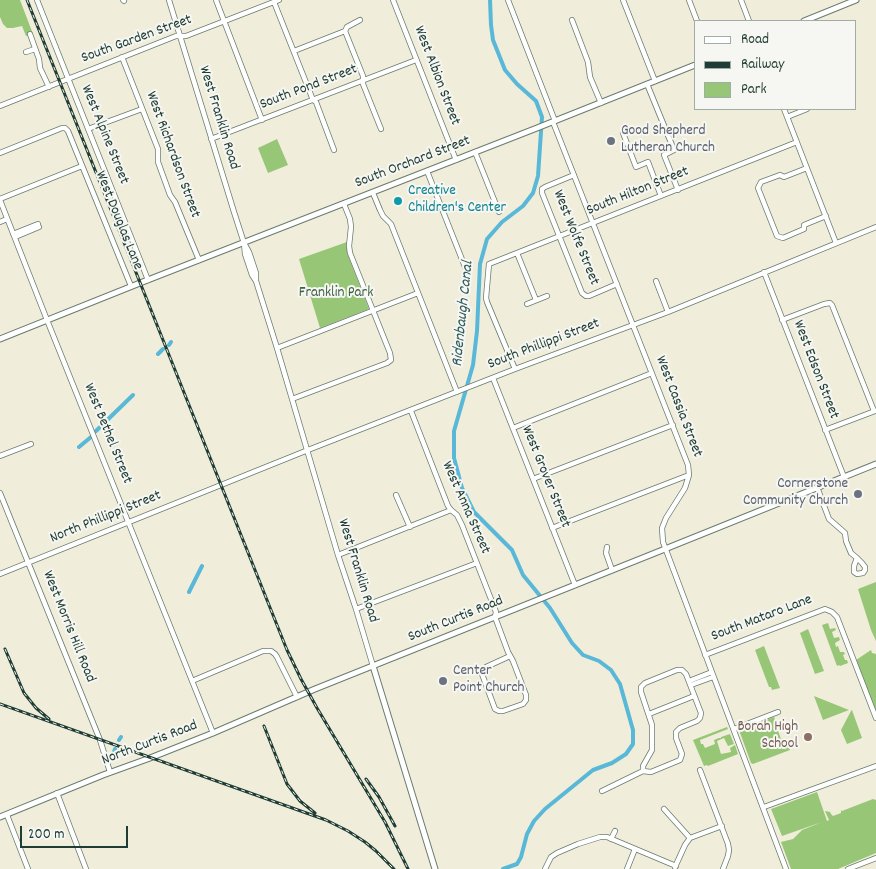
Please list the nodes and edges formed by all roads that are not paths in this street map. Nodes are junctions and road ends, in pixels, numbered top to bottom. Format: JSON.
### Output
{"nodes":[{"id":1,"x":37,"y":0,"type":"edge"},
{"id":2,"x":169,"y":0,"type":"edge"},
{"id":3,"x":216,"y":0,"type":"edge"},
{"id":4,"x":392,"y":0,"type":"edge"},
{"id":5,"x":508,"y":0,"type":"edge"},
{"id":6,"x":623,"y":0,"type":"edge"},
{"id":7,"x":689,"y":0,"type":"edge"},
{"id":8,"x":741,"y":0,"type":"edge"},
{"id":9,"x":856,"y":0,"type":"edge"},
{"id":10,"x":276,"y":1,"type":"edge"},
{"id":11,"x":360,"y":20,"type":"dead end"},
{"id":12,"x":572,"y":20,"type":"dead end"},
{"id":13,"x":697,"y":20,"type":"edge"},
{"id":14,"x":749,"y":20,"type":"edge"},
{"id":15,"x":806,"y":20,"type":"edge"},
{"id":16,"x":224,"y":22,"type":"junction"},
{"id":17,"x":345,"y":31,"type":"junction"},
{"id":18,"x":30,"y":34,"type":"dead end"},
{"id":19,"x":180,"y":36,"type":"junction"},
{"id":20,"x":35,"y":49,"type":"junction"},
{"id":21,"x":294,"y":51,"type":"junction"},
{"id":22,"x":26,"y":52,"type":"dead end"},
{"id":23,"x":122,"y":57,"type":"junction"},
{"id":24,"x":416,"y":60,"type":"junction"},
{"id":25,"x":694,"y":65,"type":"edge"},
{"id":26,"x":68,"y":79,"type":"junction"},
{"id":27,"x":363,"y":80,"type":"junction"},
{"id":28,"x":655,"y":80,"type":"junction"},
{"id":29,"x":647,"y":84,"type":"junction"},
{"id":30,"x":49,"y":87,"type":"junction"},
{"id":31,"x":313,"y":100,"type":"junction"},
{"id":32,"x":601,"y":102,"type":"junction"},
{"id":33,"x":0,"y":106,"type":"edge"},
{"id":34,"x":142,"y":109,"type":"junction"},
{"id":35,"x":784,"y":110,"type":"edge"},
{"id":36,"x":804,"y":110,"type":"edge"},
{"id":37,"x":787,"y":116,"type":"junction"},
{"id":38,"x":262,"y":120,"type":"junction"},
{"id":39,"x":554,"y":121,"type":"junction"},
{"id":40,"x":88,"y":129,"type":"junction"},
{"id":41,"x":381,"y":129,"type":"dead end"},
{"id":42,"x":623,"y":133,"type":"dead end"},
{"id":43,"x":211,"y":140,"type":"junction"},
{"id":44,"x":797,"y":142,"type":"junction"},
{"id":45,"x":334,"y":150,"type":"dead end"},
{"id":46,"x":475,"y":152,"type":"junction"},
{"id":47,"x":0,"y":153,"type":"edge"},
{"id":48,"x":456,"y":160,"type":"junction"},
{"id":49,"x":82,"y":166,"type":"junction"},
{"id":50,"x":807,"y":168,"type":"junction"},
{"id":51,"x":427,"y":171,"type":"junction"},
{"id":52,"x":574,"y":175,"type":"junction"},
{"id":53,"x":678,"y":190,"type":"junction"},
{"id":54,"x":373,"y":192,"type":"junction"},
{"id":55,"x":661,"y":196,"type":"junction"},
{"id":56,"x":0,"y":200,"type":"edge"},
{"id":57,"x":344,"y":204,"type":"junction"},
{"id":58,"x":499,"y":212,"type":"dead end"},
{"id":59,"x":826,"y":216,"type":"junction"},
{"id":60,"x":7,"y":219,"type":"junction"},
{"id":61,"x":0,"y":222,"type":"edge"},
{"id":62,"x":592,"y":223,"type":"junction"},
{"id":63,"x":39,"y":225,"type":"dead end"},
{"id":64,"x":876,"y":227,"type":"edge"},
{"id":65,"x":14,"y":235,"type":"junction"},
{"id":66,"x":559,"y":236,"type":"junction"},
{"id":67,"x":244,"y":243,"type":"junction"},
{"id":68,"x":836,"y":243,"type":"junction"},
{"id":69,"x":517,"y":253,"type":"junction"},
{"id":70,"x":199,"y":260,"type":"junction"},
{"id":71,"x":467,"y":272,"type":"dead end"},
{"id":72,"x":764,"y":272,"type":"junction"},
{"id":73,"x":148,"y":280,"type":"junction"},
{"id":74,"x":656,"y":281,"type":"dead end"},
{"id":75,"x":617,"y":284,"type":"junction"},
{"id":76,"x":131,"y":286,"type":"junction"},
{"id":77,"x":418,"y":293,"type":"junction"},
{"id":78,"x":547,"y":296,"type":"dead end"},
{"id":79,"x":536,"y":300,"type":"junction"},
{"id":80,"x":527,"y":304,"type":"dead end"},
{"id":81,"x":373,"y":311,"type":"junction"},
{"id":82,"x":668,"y":312,"type":"junction"},
{"id":83,"x":47,"y":320,"type":"junction"},
{"id":84,"x":782,"y":320,"type":"junction"},
{"id":85,"x":633,"y":324,"type":"junction"},
{"id":86,"x":0,"y":339,"type":"edge"},
{"id":87,"x":277,"y":348,"type":"junction"},
{"id":88,"x":514,"y":369,"type":"junction"},
{"id":89,"x":652,"y":373,"type":"junction"},
{"id":90,"x":493,"y":378,"type":"junction"},
{"id":91,"x":459,"y":391,"type":"junction"},
{"id":92,"x":292,"y":399,"type":"junction"},
{"id":93,"x":410,"y":411,"type":"junction"},
{"id":94,"x":875,"y":411,"type":"edge"},
{"id":95,"x":673,"y":425,"type":"junction"},
{"id":96,"x":513,"y":428,"type":"junction"},
{"id":97,"x":826,"y":430,"type":"junction"},
{"id":98,"x":31,"y":444,"type":"dead end"},
{"id":99,"x":308,"y":450,"type":"junction"},
{"id":100,"x":0,"y":456,"type":"edge"},
{"id":101,"x":876,"y":464,"type":"edge"},
{"id":102,"x":689,"y":475,"type":"junction"},
{"id":103,"x":844,"y":477,"type":"junction"},
{"id":104,"x":533,"y":479,"type":"junction"},
{"id":105,"x":221,"y":486,"type":"joint"},
{"id":106,"x":818,"y":488,"type":"junction"},
{"id":107,"x":0,"y":493,"type":"edge"},
{"id":108,"x":396,"y":495,"type":"dead end"},
{"id":109,"x":452,"y":510,"type":"junction"},
{"id":110,"x":128,"y":522,"type":"junction"},
{"id":111,"x":410,"y":527,"type":"junction"},
{"id":112,"x":552,"y":528,"type":"junction"},
{"id":113,"x":607,"y":547,"type":"dead end"},
{"id":114,"x":665,"y":549,"type":"junction"},
{"id":115,"x":338,"y":555,"type":"junction"},
{"id":116,"x":857,"y":558,"type":"dead end"},
{"id":117,"x":28,"y":563,"type":"junction"},
{"id":118,"x":477,"y":563,"type":"junction"},
{"id":119,"x":612,"y":570,"type":"junction"},
{"id":120,"x":0,"y":574,"type":"edge"},
{"id":121,"x":575,"y":585,"type":"junction"},
{"id":122,"x":356,"y":609,"type":"junction"},
{"id":123,"x":495,"y":617,"type":"junction"},
{"id":124,"x":705,"y":655,"type":"junction"},
{"id":125,"x":510,"y":656,"type":"junction"},
{"id":126,"x":373,"y":666,"type":"junction"},
{"id":127,"x":713,"y":675,"type":"junction"},
{"id":128,"x":192,"y":681,"type":"junction"},
{"id":129,"x":690,"y":683,"type":"junction"},
{"id":130,"x":308,"y":692,"type":"joint"},
{"id":131,"x":694,"y":696,"type":"junction"},
{"id":132,"x":297,"y":697,"type":"junction"},
{"id":133,"x":778,"y":712,"type":"dead end"},
{"id":134,"x":649,"y":714,"type":"junction"},
{"id":135,"x":876,"y":718,"type":"edge"},
{"id":136,"x":734,"y":729,"type":"junction"},
{"id":137,"x":213,"y":733,"type":"junction"},
{"id":138,"x":876,"y":766,"type":"edge"},
{"id":139,"x":642,"y":770,"type":"junction"},
{"id":140,"x":700,"y":770,"type":"dead end"},
{"id":141,"x":110,"y":772,"type":"junction"},
{"id":142,"x":602,"y":791,"type":"dead end"},
{"id":143,"x":58,"y":793,"type":"junction"},
{"id":144,"x":764,"y":808,"type":"junction"},
{"id":145,"x":664,"y":809,"type":"dead end"},
{"id":146,"x":7,"y":815,"type":"junction"},
{"id":147,"x":0,"y":817,"type":"edge"},
{"id":148,"x":722,"y":826,"type":"junction"},
{"id":149,"x":615,"y":831,"type":"dead end"},
{"id":150,"x":690,"y":838,"type":"junction"},
{"id":151,"x":611,"y":839,"type":"junction"},
{"id":152,"x":635,"y":849,"type":"junction"},
{"id":153,"x":876,"y":858,"type":"edge"},
{"id":154,"x":675,"y":868,"type":"edge"},
{"id":155,"x":28,"y":869,"type":"edge"},
{"id":156,"x":86,"y":869,"type":"edge"},
{"id":157,"x":435,"y":869,"type":"edge"},
{"id":158,"x":545,"y":869,"type":"edge"},
{"id":159,"x":627,"y":869,"type":"edge"},
{"id":160,"x":723,"y":869,"type":"edge"},
{"id":161,"x":786,"y":869,"type":"edge"},
{"id":162,"x":848,"y":869,"type":"edge"}],
"edges":[{"from":1,"to":26,"type":"street","name":"West Alpine Street"},
{"from":2,"to":19,"type":"street","name":"West Franklin Road"},
{"from":3,"to":16,"type":"street"},
{"from":4,"to":24,"type":"street","name":"West Albion Street"},
{"from":5,"to":39,"type":"street","name":"West Cassia Street"},
{"from":6,"to":28,"type":"street"},
{"from":7,"to":13,"type":"street"},
{"from":8,"to":14,"type":"street"},
{"from":9,"to":15,"type":"main road"},
{"from":10,"to":16,"type":"street","name":"South Garden Street"},
{"from":10,"to":21,"type":"street"},
{"from":11,"to":17,"type":"street"},
{"from":12,"to":32,"type":"street"},
{"from":16,"to":19,"type":"street","name":"South Garden Street"},
{"from":16,"to":38,"type":"street"},
{"from":17,"to":21,"type":"street"},
{"from":17,"to":27,"type":"street"},
{"from":18,"to":20,"type":"street"},
{"from":19,"to":23,"type":"street","name":"South Garden Street"},
{"from":19,"to":43,"type":"street","name":"West Franklin Road"},
{"from":20,"to":22,"type":"street"},
{"from":20,"to":30,"type":"street"},
{"from":21,"to":31,"type":"street"},
{"from":23,"to":26,"type":"street","name":"South Garden Street"},
{"from":23,"to":34,"type":"street","name":"West Richardson Street"},
{"from":24,"to":27,"type":"street","name":"South Pond Street"},
{"from":24,"to":48,"type":"street","name":"West Albion Street"},
{"from":25,"to":28,"type":"main road","name":"South Orchard Street"},
{"from":26,"to":30,"type":"street","name":"South Garden Street"},
{"from":26,"to":40,"type":"street","name":"West Alpine Street"},
{"from":27,"to":31,"type":"street","name":"South Pond Street"},
{"from":27,"to":41,"type":"street"},
{"from":28,"to":29,"type":"main road","name":"South Orchard Street"},
{"from":29,"to":32,"type":"main road","name":"South Orchard Street"},
{"from":29,"to":53,"type":"street"},
{"from":30,"to":33,"type":"street","name":"South Garden Street"},
{"from":31,"to":38,"type":"street","name":"South Pond Street"},
{"from":31,"to":45,"type":"street"},
{"from":32,"to":39,"type":"main road","name":"South Orchard Street"},
{"from":34,"to":40,"type":"street"},
{"from":34,"to":70,"type":"street","name":"West Richardson Street"},
{"from":35,"to":37,"type":"street"},
{"from":36,"to":37,"type":"street"},
{"from":37,"to":44,"type":"street"},
{"from":38,"to":43,"type":"street","name":"South Pond Street"},
{"from":39,"to":46,"type":"main road","name":"South Orchard Street"},
{"from":39,"to":52,"type":"street","name":"West Cassia Street"},
{"from":40,"to":73,"type":"street","name":"West Alpine Street"},
{"from":42,"to":55,"type":"street"},
{"from":43,"to":67,"type":"street","name":"West Franklin Road"},
{"from":44,"to":50,"type":"street"},
{"from":44,"to":53,"type":"street","name":"South Hilton Street"},
{"from":46,"to":48,"type":"main road","name":"South Orchard Street"},
{"from":46,"to":58,"type":"street"},
{"from":47,"to":49,"type":"street","name":"West Douglas Lane"},
{"from":48,"to":51,"type":"main road","name":"South Orchard Street"},
{"from":49,"to":56,"type":"street"},
{"from":49,"to":76,"type":"street","name":"West Douglas Lane"},
{"from":50,"to":59,"type":"street"},
{"from":50,"to":59,"type":"street"},
{"from":51,"to":54,"type":"main road","name":"South Orchard Street"},
{"from":51,"to":71,"type":"street"},
{"from":52,"to":62,"type":"street","name":"West Cassia Street"},
{"from":52,"to":66,"type":"street","name":"West Wolfe Street"},
{"from":53,"to":55,"type":"street","name":"South Hilton Street"},
{"from":54,"to":57,"type":"main road","name":"South Orchard Street"},
{"from":54,"to":77,"type":"street"},
{"from":55,"to":62,"type":"street","name":"South Hilton Street"},
{"from":56,"to":60,"type":"street","name":"West Bethel Street"},
{"from":57,"to":67,"type":"main road","name":"South Orchard Street"},
{"from":57,"to":81,"type":"street"},
{"from":59,"to":68,"type":"street"},
{"from":60,"to":61,"type":"street"},
{"from":60,"to":65,"type":"street","name":"West Bethel Street"},
{"from":62,"to":66,"type":"street","name":"South Hilton Street"},
{"from":62,"to":75,"type":"street","name":"West Cassia Street"},
{"from":63,"to":65,"type":"street"},
{"from":64,"to":68,"type":"street","name":"South Phillippi Street"},
{"from":65,"to":83,"type":"street","name":"West Bethel Street"},
{"from":66,"to":69,"type":"street","name":"South Hilton Street"},
{"from":66,"to":75,"type":"street","name":"West Wolfe Street"},
{"from":67,"to":70,"type":"main road","name":"South Orchard Street"},
{"from":67,"to":87,"type":"street","name":"West Franklin Road"},
{"from":68,"to":72,"type":"street","name":"South Phillippi Street"},
{"from":69,"to":79,"type":"street"},
{"from":69,"to":88,"type":"street","name":"South Hilton Street"},
{"from":70,"to":73,"type":"main road","name":"South Orchard Street"},
{"from":72,"to":82,"type":"street","name":"South Phillippi Street"},
{"from":72,"to":84,"type":"street","name":"West Edson Street"},
{"from":73,"to":76,"type":"main road","name":"South Orchard Street"},
{"from":74,"to":82,"type":"street"},
{"from":75,"to":85,"type":"street","name":"West Cassia Street"},
{"from":76,"to":83,"type":"main road","name":"South Orchard Street"},
{"from":77,"to":81,"type":"street"},
{"from":77,"to":91,"type":"street"},
{"from":78,"to":79,"type":"street"},
{"from":79,"to":80,"type":"street"},
{"from":81,"to":87,"type":"street"},
{"from":81,"to":92,"type":"street"},
{"from":82,"to":85,"type":"street","name":"South Phillippi Street"},
{"from":83,"to":86,"type":"main road","name":"South Orchard Street"},
{"from":83,"to":110,"type":"street","name":"West Bethel Street"},
{"from":84,"to":94,"type":"street"},
{"from":84,"to":97,"type":"street","name":"West Edson Street"},
{"from":85,"to":88,"type":"street","name":"South Phillippi Street"},
{"from":85,"to":89,"type":"street","name":"West Cassia Street"},
{"from":87,"to":92,"type":"street","name":"West Franklin Road"},
{"from":88,"to":90,"type":"street","name":"South Phillippi Street"},
{"from":89,"to":95,"type":"street","name":"West Cassia Street"},
{"from":89,"to":96,"type":"street"},
{"from":90,"to":91,"type":"street","name":"South Phillippi Street"},
{"from":90,"to":96,"type":"street","name":"West Grover Street"},
{"from":91,"to":93,"type":"street","name":"South Phillippi Street"},
{"from":92,"to":99,"type":"street","name":"West Franklin Road"},
{"from":93,"to":99,"type":"street","name":"South Phillippi Street"},
{"from":93,"to":109,"type":"street","name":"West Anna Street"},
{"from":94,"to":97,"type":"street"},
{"from":95,"to":102,"type":"street","name":"West Cassia Street"},
{"from":95,"to":104,"type":"street"},
{"from":96,"to":104,"type":"street","name":"West Grover Street"},
{"from":97,"to":103,"type":"street","name":"West Edson Street"},
{"from":98,"to":100,"type":"street"},
{"from":99,"to":105,"type":"street","name":"South Phillippi Street"},
{"from":99,"to":115,"type":"street","name":"West Franklin Road"},
{"from":101,"to":103,"type":"main road","name":"South Curtis Road"},
{"from":102,"to":112,"type":"street"},
{"from":102,"to":114,"type":"street","name":"West Cassia Street"},
{"from":103,"to":106,"type":"main road","name":"South Curtis Road"},
{"from":104,"to":112,"type":"street","name":"West Grover Street"},
{"from":105,"to":110,"type":"street","name":"North Phillippi Street"},
{"from":106,"to":114,"type":"main road","name":"South Curtis Road"},
{"from":106,"to":116,"type":"street"},
{"from":107,"to":117,"type":"street","name":"West Morris Hill Road"},
{"from":108,"to":111,"type":"street"},
{"from":109,"to":111,"type":"street"},
{"from":109,"to":118,"type":"street","name":"West Anna Street"},
{"from":110,"to":117,"type":"street","name":"North Phillippi Street"},
{"from":110,"to":128,"type":"street","name":"West Bethel Street"},
{"from":111,"to":115,"type":"street"},
{"from":112,"to":121,"type":"street","name":"West Grover Street"},
{"from":113,"to":119,"type":"street"},
{"from":114,"to":119,"type":"main road","name":"South Curtis Road"},
{"from":114,"to":124,"type":"street","name":"West Cassia Street"},
{"from":115,"to":122,"type":"street","name":"West Franklin Road"},
{"from":117,"to":120,"type":"street","name":"North Phillippi Street"},
{"from":117,"to":141,"type":"street","name":"West Morris Hill Road"},
{"from":118,"to":122,"type":"street"},
{"from":118,"to":123,"type":"street","name":"West Anna Street"},
{"from":119,"to":121,"type":"main road","name":"South Curtis Road"},
{"from":121,"to":123,"type":"main road","name":"South Curtis Road"},
{"from":122,"to":126,"type":"street","name":"West Franklin Road"},
{"from":123,"to":125,"type":"street","name":"West Anna Street"},
{"from":123,"to":126,"type":"main road","name":"South Curtis Road"},
{"from":124,"to":127,"type":"street","name":"West Cassia Street"},
{"from":124,"to":135,"type":"street","name":"South Mataro Lane"},
{"from":125,"to":125,"type":"street","name":"West Anna Street"},
{"from":126,"to":130,"type":"main road","name":"South Curtis Road"},
{"from":126,"to":157,"type":"main road","name":"West Franklin Road"},
{"from":127,"to":129,"type":"street"},
{"from":127,"to":136,"type":"street","name":"West Cassia Street"},
{"from":128,"to":132,"type":"street"},
{"from":128,"to":137,"type":"street","name":"West Bethel Street"},
{"from":129,"to":131,"type":"street"},
{"from":129,"to":134,"type":"street"},
{"from":130,"to":132,"type":"main road","name":"North Curtis Road"},
{"from":131,"to":134,"type":"street"},
{"from":131,"to":139,"type":"street"},
{"from":132,"to":137,"type":"main road","name":"North Curtis Road"},
{"from":133,"to":136,"type":"street"},
{"from":134,"to":139,"type":"street"},
{"from":136,"to":144,"type":"street","name":"West Cassia Street"},
{"from":137,"to":141,"type":"main road","name":"North Curtis Road"},
{"from":138,"to":144,"type":"street"},
{"from":139,"to":142,"type":"street"},
{"from":140,"to":148,"type":"street"},
{"from":141,"to":143,"type":"main road","name":"North Curtis Road"},
{"from":143,"to":146,"type":"main road","name":"North Curtis Road"},
{"from":143,"to":156,"type":"street"},
{"from":144,"to":161,"type":"street","name":"West Cassia Street"},
{"from":145,"to":150,"type":"street"},
{"from":146,"to":147,"type":"main road","name":"North Curtis Road"},
{"from":146,"to":155,"type":"street"},
{"from":148,"to":150,"type":"street"},
{"from":148,"to":160,"type":"street"},
{"from":149,"to":151,"type":"street"},
{"from":150,"to":154,"type":"street"},
{"from":151,"to":152,"type":"street"},
{"from":151,"to":158,"type":"street"},
{"from":152,"to":154,"type":"street"},
{"from":152,"to":159,"type":"street"},
{"from":153,"to":162,"type":"street"}]}
